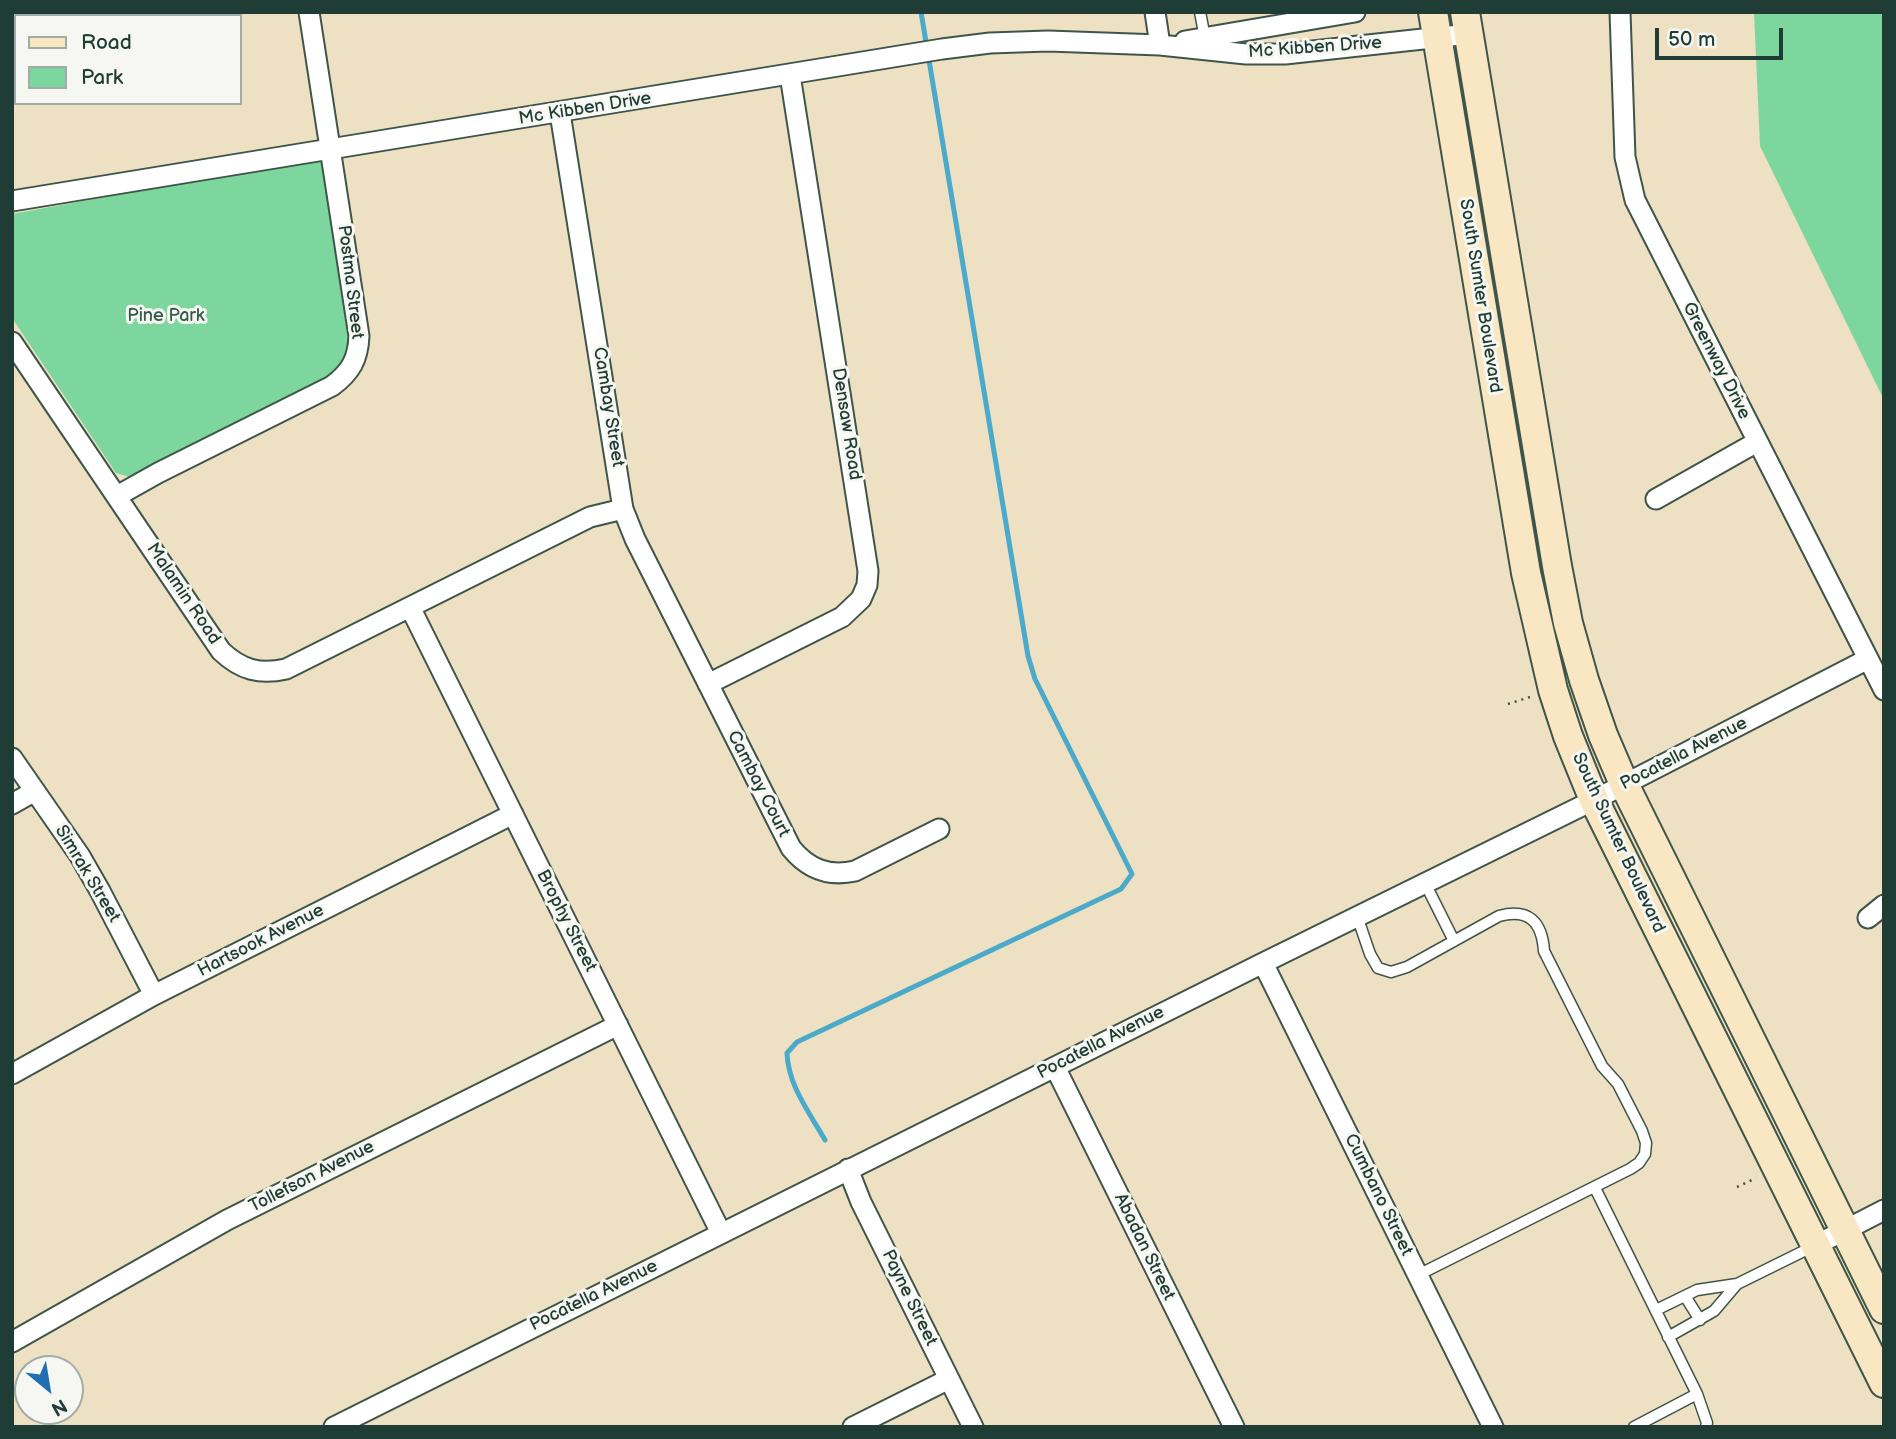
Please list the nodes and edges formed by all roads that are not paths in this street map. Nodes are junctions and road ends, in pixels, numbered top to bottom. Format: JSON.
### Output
{"nodes":[{"id":1,"x":309,"y":12,"type":"edge"},
{"id":2,"x":1155,"y":12,"type":"edge"},
{"id":3,"x":1200,"y":12,"type":"edge"},
{"id":4,"x":1355,"y":12,"type":"edge"},
{"id":5,"x":1620,"y":12,"type":"edge"},
{"id":6,"x":1467,"y":23,"type":"edge"},
{"id":7,"x":1435,"y":25,"type":"edge"},
{"id":8,"x":1205,"y":38,"type":"junction"},
{"id":9,"x":1160,"y":45,"type":"junction"},
{"id":10,"x":790,"y":75,"type":"junction"},
{"id":11,"x":560,"y":113,"type":"junction"},
{"id":12,"x":331,"y":148,"type":"junction"},
{"id":13,"x":12,"y":201,"type":"edge"},
{"id":14,"x":12,"y":342,"type":"edge"},
{"id":15,"x":1757,"y":442,"type":"junction"},
{"id":16,"x":117,"y":496,"type":"junction"},
{"id":17,"x":1656,"y":499,"type":"dead end"},
{"id":18,"x":623,"y":509,"type":"junction"},
{"id":19,"x":411,"y":608,"type":"junction"},
{"id":20,"x":1868,"y":659,"type":"junction"},
{"id":21,"x":708,"y":684,"type":"junction"},
{"id":22,"x":1884,"y":690,"type":"edge"},
{"id":23,"x":12,"y":758,"type":"edge"},
{"id":24,"x":1624,"y":784,"type":"junction"},
{"id":25,"x":35,"y":791,"type":"junction"},
{"id":26,"x":1594,"y":800,"type":"junction"},
{"id":27,"x":12,"y":804,"type":"edge"},
{"id":28,"x":513,"y":814,"type":"junction"},
{"id":29,"x":939,"y":829,"type":"dead end"},
{"id":30,"x":1425,"y":883,"type":"junction"},
{"id":31,"x":1884,"y":905,"type":"edge"},
{"id":32,"x":1357,"y":916,"type":"junction"},
{"id":33,"x":1868,"y":918,"type":"dead end"},
{"id":34,"x":1454,"y":941,"type":"junction"},
{"id":35,"x":1263,"y":963,"type":"junction"},
{"id":36,"x":154,"y":995,"type":"junction"},
{"id":37,"x":618,"y":1025,"type":"junction"},
{"id":38,"x":1055,"y":1067,"type":"junction"},
{"id":39,"x":12,"y":1074,"type":"edge"},
{"id":40,"x":848,"y":1169,"type":"junction"},
{"id":41,"x":1595,"y":1188,"type":"junction"},
{"id":42,"x":1884,"y":1210,"type":"edge"},
{"id":43,"x":1845,"y":1230,"type":"junction"},
{"id":44,"x":721,"y":1233,"type":"junction"},
{"id":45,"x":1816,"y":1245,"type":"junction"},
{"id":46,"x":1418,"y":1275,"type":"junction"},
{"id":47,"x":1737,"y":1284,"type":"junction"},
{"id":48,"x":1685,"y":1296,"type":"junction"},
{"id":49,"x":1884,"y":1309,"type":"edge"},
{"id":50,"x":1656,"y":1310,"type":"junction"},
{"id":51,"x":1700,"y":1320,"type":"junction"},
{"id":52,"x":1668,"y":1337,"type":"junction"},
{"id":53,"x":12,"y":1342,"type":"edge"},
{"id":54,"x":949,"y":1379,"type":"junction"},
{"id":55,"x":1884,"y":1383,"type":"edge"},
{"id":56,"x":1697,"y":1394,"type":"junction"},
{"id":57,"x":334,"y":1427,"type":"edge"},
{"id":58,"x":853,"y":1427,"type":"edge"},
{"id":59,"x":973,"y":1427,"type":"edge"},
{"id":60,"x":1234,"y":1427,"type":"edge"},
{"id":61,"x":1493,"y":1427,"type":"edge"},
{"id":62,"x":1634,"y":1427,"type":"edge"},
{"id":63,"x":1706,"y":1427,"type":"edge"}],
"edges":[{"from":1,"to":12,"type":"street","name":"Postma Street"},
{"from":2,"to":9,"type":"street"},
{"from":3,"to":8,"type":"lane"},
{"from":4,"to":8,"type":"street","name":"Mc Kibben Drive"},
{"from":5,"to":15,"type":"street","name":"Greenway Drive"},
{"from":6,"to":7,"type":"street","name":"Mc Kibben Drive"},
{"from":6,"to":24,"type":"main road","name":"South Sumter Boulevard"},
{"from":7,"to":9,"type":"street","name":"Mc Kibben Drive"},
{"from":7,"to":26,"type":"main road","name":"South Sumter Boulevard"},
{"from":8,"to":9,"type":"street","name":"Mc Kibben Drive"},
{"from":9,"to":10,"type":"street","name":"Mc Kibben Drive"},
{"from":10,"to":11,"type":"street","name":"Mc Kibben Drive"},
{"from":10,"to":21,"type":"street","name":"Densaw Road"},
{"from":11,"to":12,"type":"street","name":"Mc Kibben Drive"},
{"from":11,"to":18,"type":"street","name":"Cambay Street"},
{"from":12,"to":13,"type":"street","name":"Mc Kibben Drive"},
{"from":12,"to":16,"type":"street","name":"Postma Street"},
{"from":14,"to":16,"type":"street","name":"Malamin Road"},
{"from":15,"to":17,"type":"street"},
{"from":15,"to":20,"type":"street","name":"Greenway Drive"},
{"from":16,"to":19,"type":"street","name":"Malamin Road"},
{"from":18,"to":19,"type":"street","name":"Malamin Road"},
{"from":18,"to":21,"type":"street","name":"Cambay Street"},
{"from":19,"to":28,"type":"street","name":"Brophy Street"},
{"from":20,"to":22,"type":"street","name":"Greenway Drive"},
{"from":20,"to":24,"type":"street","name":"Pocatella Avenue"},
{"from":21,"to":29,"type":"street","name":"Cambay Court"},
{"from":23,"to":25,"type":"street","name":"Simrak Street"},
{"from":24,"to":26,"type":"street","name":"Pocatella Avenue"},
{"from":24,"to":43,"type":"main road","name":"South Sumter Boulevard"},
{"from":25,"to":27,"type":"street"},
{"from":25,"to":36,"type":"street","name":"Simrak Street"},
{"from":26,"to":30,"type":"street","name":"Pocatella Avenue"},
{"from":26,"to":45,"type":"main road","name":"South Sumter Boulevard"},
{"from":28,"to":36,"type":"street","name":"Hartsook Avenue"},
{"from":28,"to":37,"type":"street","name":"Brophy Street"},
{"from":30,"to":32,"type":"street","name":"Pocatella Avenue"},
{"from":30,"to":34,"type":"lane"},
{"from":31,"to":33,"type":"street"},
{"from":32,"to":34,"type":"lane"},
{"from":32,"to":35,"type":"street","name":"Pocatella Avenue"},
{"from":34,"to":41,"type":"lane"},
{"from":35,"to":38,"type":"street","name":"Pocatella Avenue"},
{"from":35,"to":46,"type":"street","name":"Cumbano Street"},
{"from":36,"to":39,"type":"street","name":"Hartsook Avenue"},
{"from":37,"to":44,"type":"street","name":"Brophy Street"},
{"from":37,"to":53,"type":"street","name":"Tollefson Avenue"},
{"from":38,"to":40,"type":"street","name":"Pocatella Avenue"},
{"from":38,"to":60,"type":"street","name":"Abadan Street"},
{"from":40,"to":44,"type":"street","name":"Pocatella Avenue"},
{"from":40,"to":54,"type":"street","name":"Payne Street"},
{"from":41,"to":46,"type":"lane"},
{"from":41,"to":50,"type":"lane"},
{"from":42,"to":43,"type":"street"},
{"from":43,"to":45,"type":"street"},
{"from":43,"to":49,"type":"main road","name":"South Sumter Boulevard"},
{"from":44,"to":57,"type":"street","name":"Pocatella Avenue"},
{"from":45,"to":47,"type":"lane"},
{"from":45,"to":55,"type":"main road","name":"South Sumter Boulevard"},
{"from":46,"to":61,"type":"street","name":"Cumbano Street"},
{"from":47,"to":48,"type":"lane"},
{"from":47,"to":51,"type":"lane"},
{"from":48,"to":50,"type":"lane"},
{"from":48,"to":51,"type":"lane"},
{"from":50,"to":52,"type":"lane"},
{"from":51,"to":52,"type":"lane"},
{"from":52,"to":56,"type":"lane"},
{"from":54,"to":58,"type":"street"},
{"from":54,"to":59,"type":"street","name":"Payne Street"},
{"from":56,"to":62,"type":"lane"},
{"from":56,"to":63,"type":"lane"}]}
